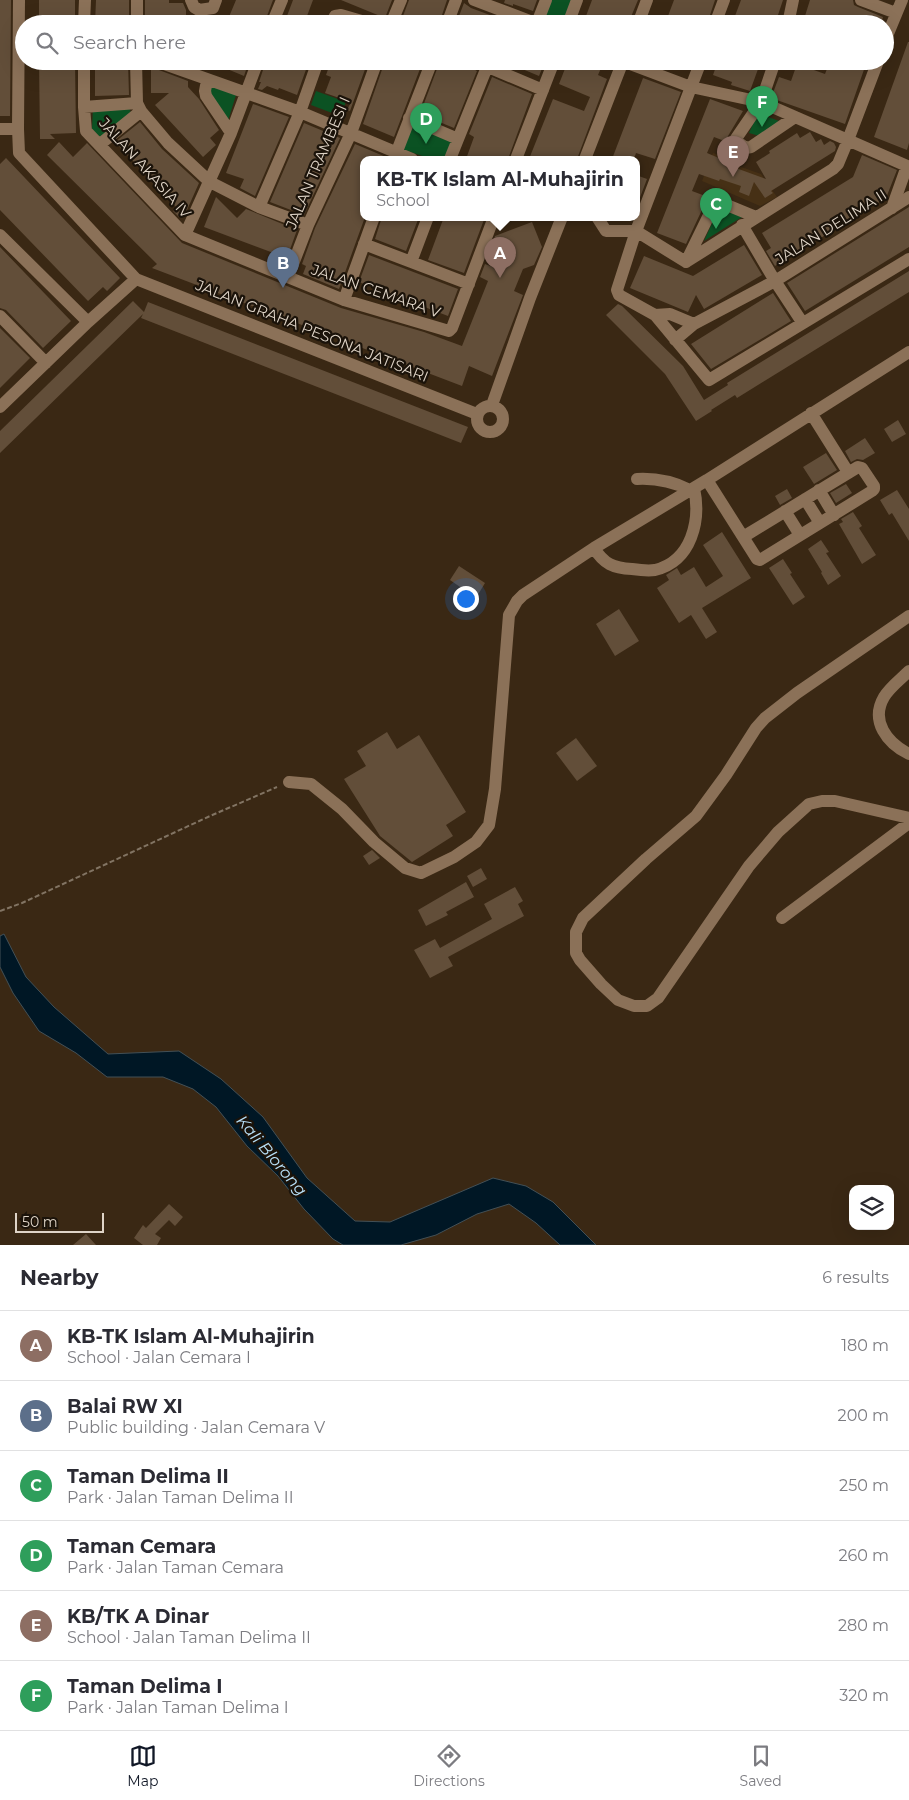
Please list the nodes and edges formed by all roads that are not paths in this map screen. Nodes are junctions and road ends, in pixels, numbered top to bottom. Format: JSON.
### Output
{"nodes":[{"id":1,"x":19,"y":0,"type":"edge"},
{"id":2,"x":85,"y":0,"type":"edge"},
{"id":3,"x":138,"y":0,"type":"edge"},
{"id":4,"x":191,"y":0,"type":"edge"},
{"id":5,"x":216,"y":0,"type":"edge"},
{"id":6,"x":282,"y":0,"type":"edge"},
{"id":7,"x":401,"y":0,"type":"edge"},
{"id":8,"x":456,"y":0,"type":"edge"},
{"id":9,"x":474,"y":0,"type":"edge"},
{"id":10,"x":546,"y":0,"type":"edge"},
{"id":11,"x":577,"y":0,"type":"edge"},
{"id":12,"x":647,"y":0,"type":"edge"},
{"id":13,"x":724,"y":0,"type":"edge"},
{"id":14,"x":793,"y":0,"type":"edge"},
{"id":15,"x":861,"y":0,"type":"edge"},
{"id":16,"x":902,"y":0,"type":"edge"},
{"id":17,"x":896,"y":13,"type":"junction"},
{"id":18,"x":19,"y":15,"type":"edge"},
{"id":19,"x":84,"y":15,"type":"edge"},
{"id":20,"x":137,"y":15,"type":"edge"},
{"id":21,"x":276,"y":15,"type":"edge"},
{"id":22,"x":395,"y":15,"type":"edge"},
{"id":23,"x":450,"y":15,"type":"edge"},
{"id":24,"x":514,"y":15,"type":"edge"},
{"id":25,"x":541,"y":15,"type":"edge"},
{"id":26,"x":571,"y":15,"type":"edge"},
{"id":27,"x":641,"y":15,"type":"edge"},
{"id":28,"x":718,"y":15,"type":"edge"},
{"id":29,"x":793,"y":15,"type":"edge"},
{"id":30,"x":894,"y":18,"type":"edge"},
{"id":31,"x":18,"y":70,"type":"edge"},
{"id":32,"x":84,"y":70,"type":"edge"},
{"id":33,"x":137,"y":70,"type":"edge"},
{"id":34,"x":180,"y":70,"type":"edge"},
{"id":35,"x":254,"y":70,"type":"edge"},
{"id":36,"x":315,"y":70,"type":"edge"},
{"id":37,"x":374,"y":70,"type":"edge"},
{"id":38,"x":429,"y":70,"type":"edge"},
{"id":39,"x":486,"y":70,"type":"edge"},
{"id":40,"x":494,"y":70,"type":"edge"},
{"id":41,"x":551,"y":70,"type":"edge"},
{"id":42,"x":619,"y":70,"type":"edge"},
{"id":43,"x":647,"y":70,"type":"edge"},
{"id":44,"x":698,"y":70,"type":"edge"},
{"id":45,"x":772,"y":70,"type":"edge"},
{"id":46,"x":875,"y":70,"type":"edge"},
{"id":47,"x":207,"y":80,"type":"junction"},
{"id":48,"x":691,"y":87,"type":"junction"},
{"id":49,"x":543,"y":90,"type":"junction"},
{"id":50,"x":245,"y":93,"type":"junction"},
{"id":51,"x":761,"y":102,"type":"junction"},
{"id":52,"x":84,"y":107,"type":"junction"},
{"id":53,"x":139,"y":107,"type":"junction"},
{"id":54,"x":300,"y":112,"type":"junction"},
{"id":55,"x":795,"y":117,"type":"junction"},
{"id":56,"x":410,"y":118,"type":"junction"},
{"id":57,"x":18,"y":128,"type":"junction"},
{"id":58,"x":0,"y":129,"type":"edge"},
{"id":59,"x":230,"y":133,"type":"junction"},
{"id":60,"x":351,"y":133,"type":"junction"},
{"id":61,"x":458,"y":139,"type":"junction"},
{"id":62,"x":848,"y":140,"type":"junction"},
{"id":63,"x":99,"y":144,"type":"junction"},
{"id":64,"x":395,"y":156,"type":"edge"},
{"id":65,"x":451,"y":156,"type":"edge"},
{"id":66,"x":517,"y":156,"type":"edge"},
{"id":67,"x":585,"y":156,"type":"edge"},
{"id":68,"x":908,"y":166,"type":"edge"},
{"id":69,"x":210,"y":182,"type":"junction"},
{"id":70,"x":909,"y":197,"type":"edge"},
{"id":71,"x":259,"y":207,"type":"junction"},
{"id":72,"x":892,"y":208,"type":"junction"},
{"id":73,"x":756,"y":217,"type":"junction"},
{"id":74,"x":373,"y":221,"type":"edge"},
{"id":75,"x":426,"y":221,"type":"edge"},
{"id":76,"x":493,"y":221,"type":"edge"},
{"id":77,"x":560,"y":221,"type":"edge"},
{"id":78,"x":600,"y":221,"type":"edge"},
{"id":79,"x":308,"y":225,"type":"junction"},
{"id":80,"x":742,"y":225,"type":"junction"},
{"id":81,"x":636,"y":232,"type":"junction"},
{"id":82,"x":0,"y":235,"type":"edge"},
{"id":83,"x":185,"y":236,"type":"junction"},
{"id":84,"x":364,"y":244,"type":"junction"},
{"id":85,"x":909,"y":259,"type":"edge"},
{"id":86,"x":411,"y":262,"type":"junction"},
{"id":87,"x":686,"y":262,"type":"junction"},
{"id":88,"x":288,"y":277,"type":"junction"},
{"id":89,"x":136,"y":279,"type":"junction"},
{"id":90,"x":775,"y":281,"type":"junction"},
{"id":91,"x":469,"y":284,"type":"junction"},
{"id":92,"x":344,"y":300,"type":"junction"},
{"id":93,"x":655,"y":314,"type":"junction"},
{"id":94,"x":0,"y":316,"type":"edge"},
{"id":95,"x":88,"y":322,"type":"junction"},
{"id":96,"x":802,"y":322,"type":"junction"},
{"id":97,"x":694,"y":324,"type":"junction"},
{"id":98,"x":675,"y":340,"type":"junction"},
{"id":99,"x":909,"y":352,"type":"edge"},
{"id":100,"x":46,"y":363,"type":"junction"},
{"id":101,"x":2,"y":401,"type":"edge"},
{"id":102,"x":492,"y":405,"type":"junction"},
{"id":103,"x":811,"y":413,"type":"junction"},
{"id":104,"x":477,"y":414,"type":"junction"},
{"id":105,"x":848,"y":472,"type":"junction"},
{"id":106,"x":637,"y":479,"type":"dead end"},
{"id":107,"x":707,"y":480,"type":"junction"},
{"id":108,"x":692,"y":489,"type":"junction"},
{"id":109,"x":819,"y":490,"type":"junction"},
{"id":110,"x":805,"y":499,"type":"junction"},
{"id":111,"x":785,"y":511,"type":"junction"},
{"id":112,"x":834,"y":515,"type":"junction"},
{"id":113,"x":820,"y":523,"type":"junction"},
{"id":114,"x":800,"y":535,"type":"junction"},
{"id":115,"x":743,"y":537,"type":"junction"},
{"id":116,"x":594,"y":548,"type":"junction"},
{"id":117,"x":909,"y":616,"type":"edge"},
{"id":118,"x":909,"y":671,"type":"edge"},
{"id":119,"x":909,"y":754,"type":"edge"},
{"id":120,"x":289,"y":782,"type":"road end"},
{"id":121,"x":909,"y":818,"type":"edge"},
{"id":122,"x":909,"y":823,"type":"edge"},
{"id":123,"x":782,"y":918,"type":"dead end"}],
"edges":[{"from":1,"to":18,"type":"street","name":"JALAN GRAHA PESONA JATISARI"},
{"from":2,"to":19,"type":"street"},
{"from":3,"to":20,"type":"street"},
{"from":4,"to":5,"type":"street"},
{"from":6,"to":21,"type":"street"},
{"from":7,"to":22,"type":"street"},
{"from":8,"to":23,"type":"street"},
{"from":9,"to":24,"type":"street"},
{"from":10,"to":25,"type":"street"},
{"from":11,"to":26,"type":"street"},
{"from":12,"to":27,"type":"street"},
{"from":13,"to":28,"type":"street"},
{"from":14,"to":29,"type":"street"},
{"from":15,"to":17,"type":"street"},
{"from":16,"to":17,"type":"street"},
{"from":17,"to":30,"type":"street"},
{"from":31,"to":57,"type":"street","name":"JALAN GRAHA PESONA JATISARI"},
{"from":32,"to":52,"type":"street","name":"JALAN AKASIA IV"},
{"from":33,"to":53,"type":"street"},
{"from":34,"to":47,"type":"street"},
{"from":35,"to":50,"type":"street"},
{"from":36,"to":54,"type":"street"},
{"from":37,"to":60,"type":"street","name":"JALAN TRAMBESI I"},
{"from":38,"to":56,"type":"street"},
{"from":39,"to":61,"type":"street"},
{"from":40,"to":49,"type":"street"},
{"from":41,"to":49,"type":"street"},
{"from":42,"to":67,"type":"street"},
{"from":43,"to":48,"type":"street"},
{"from":44,"to":48,"type":"street"},
{"from":45,"to":51,"type":"street"},
{"from":46,"to":62,"type":"street"},
{"from":47,"to":50,"type":"street"},
{"from":47,"to":59,"type":"street"},
{"from":48,"to":51,"type":"street"},
{"from":48,"to":81,"type":"street"},
{"from":49,"to":66,"type":"street"},
{"from":50,"to":54,"type":"street"},
{"from":50,"to":59,"type":"street"},
{"from":51,"to":55,"type":"street"},
{"from":51,"to":55,"type":"street"},
{"from":52,"to":53,"type":"street"},
{"from":52,"to":63,"type":"street","name":"JALAN AKASIA IV"},
{"from":53,"to":63,"type":"street"},
{"from":53,"to":69,"type":"street"},
{"from":54,"to":60,"type":"street"},
{"from":54,"to":71,"type":"street"},
{"from":55,"to":62,"type":"street"},
{"from":56,"to":61,"type":"street"},
{"from":56,"to":64,"type":"street"},
{"from":57,"to":58,"type":"street"},
{"from":57,"to":89,"type":"street","name":"JALAN GRAHA PESONA JATISARI"},
{"from":59,"to":69,"type":"street"},
{"from":60,"to":64,"type":"street"},
{"from":60,"to":79,"type":"street","name":"JALAN TRAMBESI I"},
{"from":61,"to":65,"type":"street"},
{"from":62,"to":68,"type":"street"},
{"from":62,"to":73,"type":"street"},
{"from":63,"to":83,"type":"street","name":"JALAN AKASIA IV"},
{"from":68,"to":72,"type":"street"},
{"from":69,"to":71,"type":"street"},
{"from":69,"to":83,"type":"street"},
{"from":70,"to":72,"type":"street","name":"JALAN DELIMA II"},
{"from":71,"to":79,"type":"street"},
{"from":72,"to":90,"type":"street","name":"JALAN DELIMA II"},
{"from":73,"to":80,"type":"street"},
{"from":73,"to":87,"type":"street"},
{"from":74,"to":84,"type":"street"},
{"from":75,"to":86,"type":"street"},
{"from":76,"to":91,"type":"street"},
{"from":77,"to":102,"type":"street"},
{"from":78,"to":81,"type":"street"},
{"from":79,"to":88,"type":"street","name":"JALAN TRAMBESI I"},
{"from":80,"to":87,"type":"street"},
{"from":80,"to":90,"type":"street","name":"JALAN DELIMA II"},
{"from":81,"to":87,"type":"street"},
{"from":81,"to":93,"type":"street"},
{"from":82,"to":95,"type":"street"},
{"from":83,"to":88,"type":"street","name":"JALAN CEMARA V"},
{"from":84,"to":86,"type":"street"},
{"from":84,"to":92,"type":"street"},
{"from":85,"to":96,"type":"street"},
{"from":86,"to":91,"type":"street"},
{"from":88,"to":92,"type":"street","name":"JALAN CEMARA V"},
{"from":89,"to":95,"type":"street"},
{"from":89,"to":104,"type":"street","name":"JALAN GRAHA PESONA JATISARI"},
{"from":90,"to":96,"type":"street"},
{"from":90,"to":97,"type":"street"},
{"from":91,"to":92,"type":"street","name":"JALAN CEMARA V"},
{"from":93,"to":97,"type":"street"},
{"from":93,"to":98,"type":"street"},
{"from":94,"to":100,"type":"street"},
{"from":95,"to":100,"type":"street"},
{"from":96,"to":98,"type":"street"},
{"from":97,"to":98,"type":"street"},
{"from":99,"to":103,"type":"street"},
{"from":100,"to":101,"type":"street"},
{"from":102,"to":104,"type":"street"},
{"from":102,"to":104,"type":"street"},
{"from":103,"to":105,"type":"street"},
{"from":103,"to":107,"type":"street"},
{"from":105,"to":109,"type":"street"},
{"from":105,"to":112,"type":"street"},
{"from":106,"to":108,"type":"street"},
{"from":107,"to":108,"type":"street"},
{"from":107,"to":115,"type":"street"},
{"from":108,"to":116,"type":"street"},
{"from":108,"to":116,"type":"street"},
{"from":109,"to":110,"type":"street"},
{"from":109,"to":112,"type":"street"},
{"from":110,"to":111,"type":"street"},
{"from":110,"to":113,"type":"street"},
{"from":111,"to":114,"type":"street"},
{"from":111,"to":115,"type":"street"},
{"from":112,"to":113,"type":"street"},
{"from":113,"to":114,"type":"street"},
{"from":114,"to":115,"type":"street"},
{"from":116,"to":120,"type":"street"},
{"from":117,"to":121,"type":"street"},
{"from":118,"to":119,"type":"street"},
{"from":122,"to":123,"type":"street"}]}
